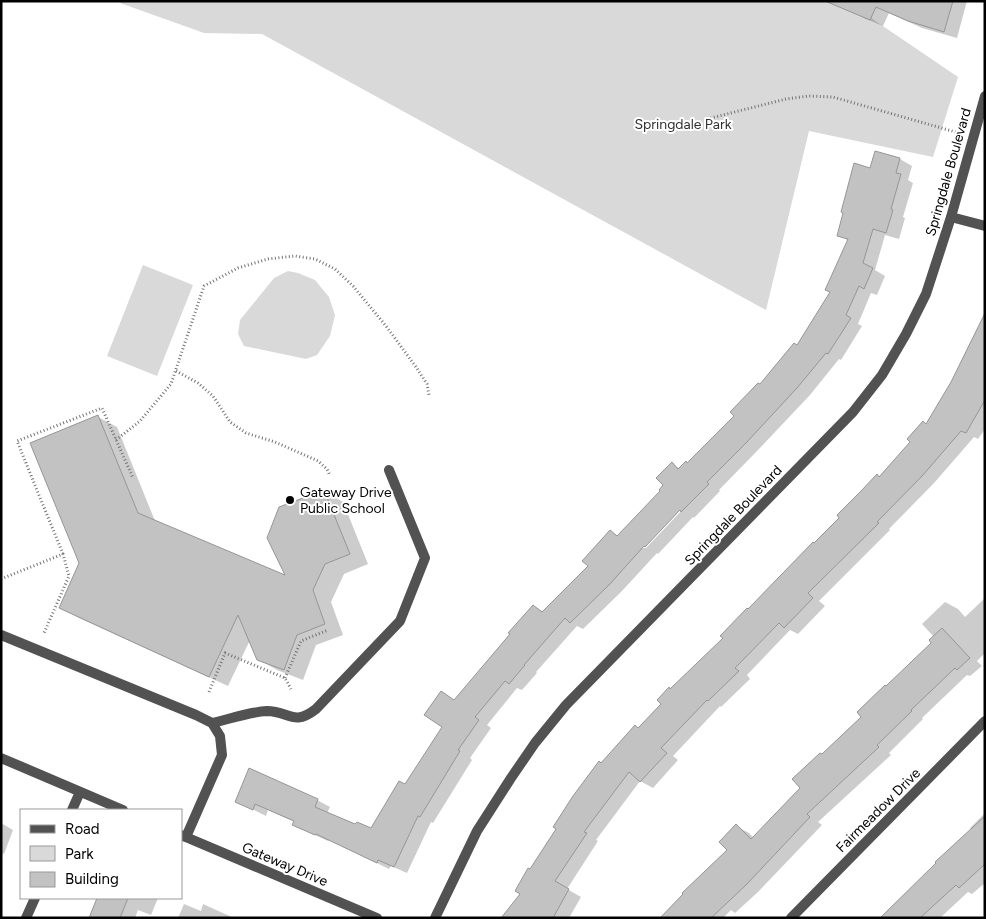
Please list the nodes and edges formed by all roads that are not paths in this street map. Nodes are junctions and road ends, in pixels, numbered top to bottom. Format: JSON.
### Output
{"nodes":[{"id":1,"x":985,"y":96,"type":"edge"},
{"id":2,"x":951,"y":217,"type":"junction"},
{"id":3,"x":985,"y":226,"type":"edge"},
{"id":4,"x":389,"y":470,"type":"dead end"},
{"id":5,"x":1,"y":634,"type":"edge"},
{"id":6,"x":985,"y":721,"type":"edge"},
{"id":7,"x":212,"y":723,"type":"junction"},
{"id":8,"x":1,"y":758,"type":"edge"},
{"id":9,"x":80,"y":792,"type":"junction"},
{"id":10,"x":72,"y":809,"type":"edge"},
{"id":11,"x":121,"y":809,"type":"edge"},
{"id":12,"x":184,"y":836,"type":"edge"},
{"id":13,"x":35,"y":899,"type":"edge"},
{"id":14,"x":26,"y":918,"type":"edge"},
{"id":15,"x":377,"y":918,"type":"edge"},
{"id":16,"x":434,"y":918,"type":"edge"},
{"id":17,"x":791,"y":918,"type":"edge"}],
"edges":[{"from":1,"to":2,"type":"street","name":"Springdale Boulevard"},
{"from":2,"to":3,"type":"street"},
{"from":2,"to":16,"type":"street","name":"Springdale Boulevard"},
{"from":4,"to":7,"type":"street"},
{"from":5,"to":7,"type":"street"},
{"from":6,"to":17,"type":"street","name":"Fairmeadow Drive"},
{"from":7,"to":12,"type":"street"},
{"from":8,"to":9,"type":"street"},
{"from":9,"to":10,"type":"street"},
{"from":9,"to":11,"type":"street"},
{"from":12,"to":15,"type":"street","name":"Gateway Drive"},
{"from":13,"to":14,"type":"street"}]}
